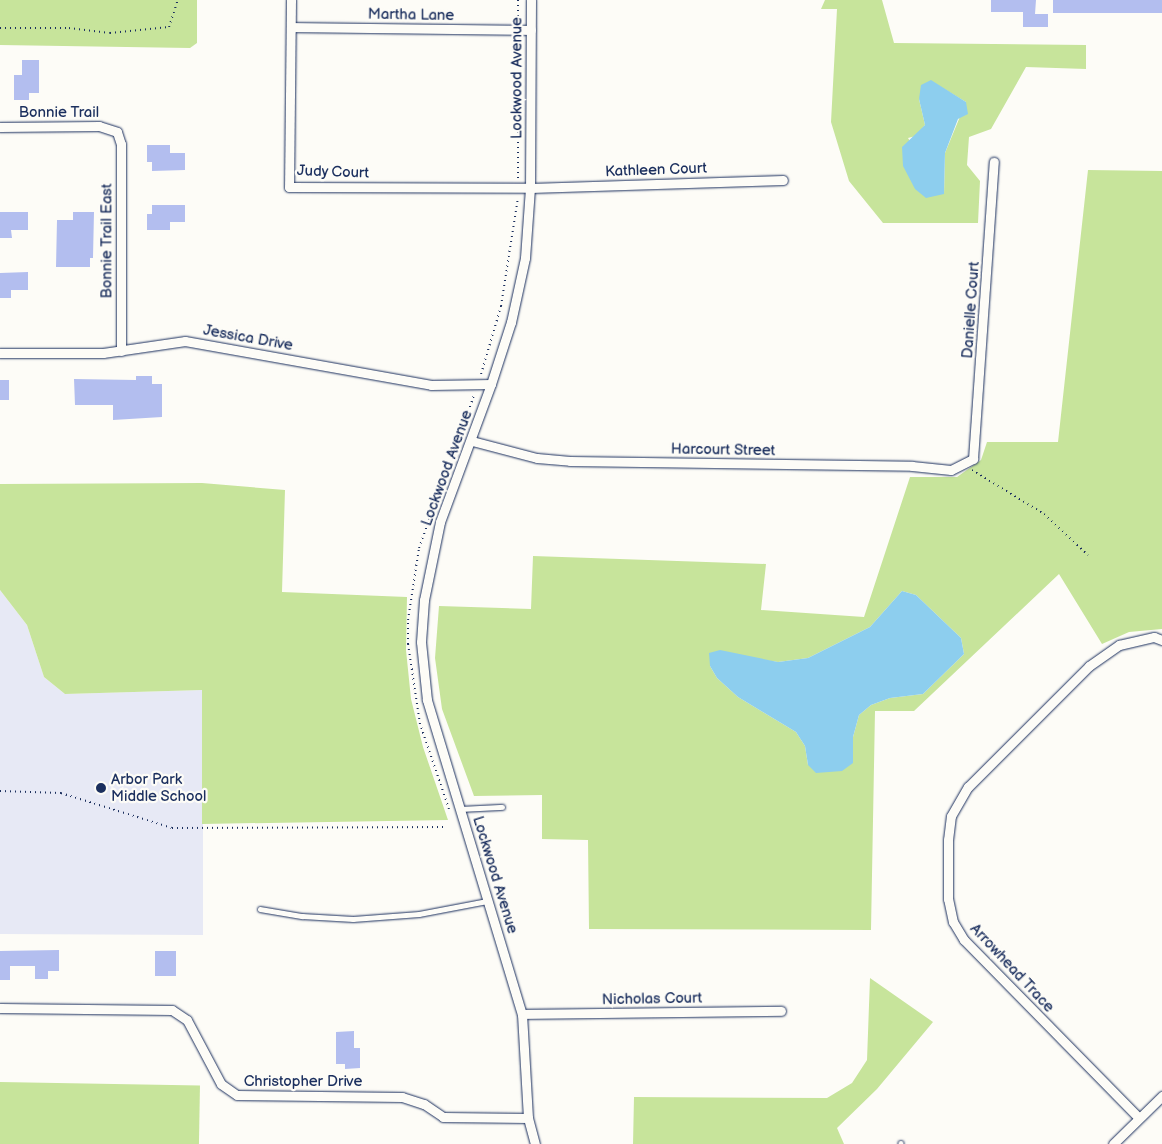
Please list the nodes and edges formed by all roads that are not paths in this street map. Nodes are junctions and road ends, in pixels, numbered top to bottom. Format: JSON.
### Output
{"nodes":[{"id":1,"x":291,"y":0,"type":"edge"},
{"id":2,"x":531,"y":0,"type":"edge"},
{"id":3,"x":292,"y":27,"type":"junction"},
{"id":4,"x":531,"y":30,"type":"junction"},
{"id":5,"x":0,"y":127,"type":"edge"},
{"id":6,"x":117,"y":132,"type":"joint"},
{"id":7,"x":994,"y":162,"type":"dead end"},
{"id":8,"x":783,"y":180,"type":"dead end"},
{"id":9,"x":530,"y":188,"type":"junction"},
{"id":10,"x":121,"y":351,"type":"junction"},
{"id":11,"x":0,"y":353,"type":"edge"},
{"id":12,"x":491,"y":384,"type":"junction"},
{"id":13,"x":472,"y":441,"type":"junction"},
{"id":14,"x":968,"y":461,"type":"joint"},
{"id":15,"x":1162,"y":640,"type":"edge"},
{"id":16,"x":502,"y":807,"type":"dead end"},
{"id":17,"x":462,"y":809,"type":"junction"},
{"id":18,"x":489,"y":900,"type":"junction"},
{"id":19,"x":260,"y":909,"type":"dead end"},
{"id":20,"x":0,"y":1008,"type":"edge"},
{"id":21,"x":781,"y":1012,"type":"dead end"},
{"id":22,"x":522,"y":1014,"type":"junction"},
{"id":23,"x":1162,"y":1096,"type":"edge"},
{"id":24,"x":528,"y":1118,"type":"junction"},
{"id":25,"x":1139,"y":1118,"type":"junction"},
{"id":26,"x":534,"y":1144,"type":"edge"},
{"id":27,"x":1113,"y":1144,"type":"edge"}],
"edges":[{"from":1,"to":3,"type":"street","name":"Judy Court"},
{"from":2,"to":4,"type":"street","name":"Lockwood Avenue"},
{"from":3,"to":4,"type":"street","name":"Martha Lane"},
{"from":3,"to":9,"type":"street","name":"Judy Court"},
{"from":4,"to":9,"type":"street","name":"Lockwood Avenue"},
{"from":5,"to":6,"type":"street","name":"Bonnie Trail"},
{"from":6,"to":10,"type":"street","name":"Bonnie Trail East"},
{"from":7,"to":14,"type":"street","name":"Danielle Court"},
{"from":8,"to":9,"type":"street","name":"Kathleen Court"},
{"from":9,"to":12,"type":"street","name":"Lockwood Avenue"},
{"from":10,"to":11,"type":"street","name":"Jessica Drive"},
{"from":10,"to":12,"type":"street","name":"Jessica Drive"},
{"from":12,"to":13,"type":"street","name":"Lockwood Avenue"},
{"from":13,"to":14,"type":"street","name":"Harcourt Street"},
{"from":13,"to":17,"type":"street","name":"Lockwood Avenue"},
{"from":15,"to":25,"type":"street","name":"Arrowhead Trace"},
{"from":16,"to":17,"type":"lane"},
{"from":17,"to":18,"type":"street","name":"Lockwood Avenue"},
{"from":18,"to":19,"type":"lane"},
{"from":18,"to":22,"type":"street","name":"Lockwood Avenue"},
{"from":20,"to":24,"type":"street","name":"Christopher Drive"},
{"from":21,"to":22,"type":"street","name":"Nicholas Court"},
{"from":22,"to":24,"type":"street","name":"Lockwood Avenue"},
{"from":23,"to":25,"type":"street"},
{"from":24,"to":26,"type":"street","name":"Lockwood Avenue"},
{"from":25,"to":27,"type":"street"}]}
